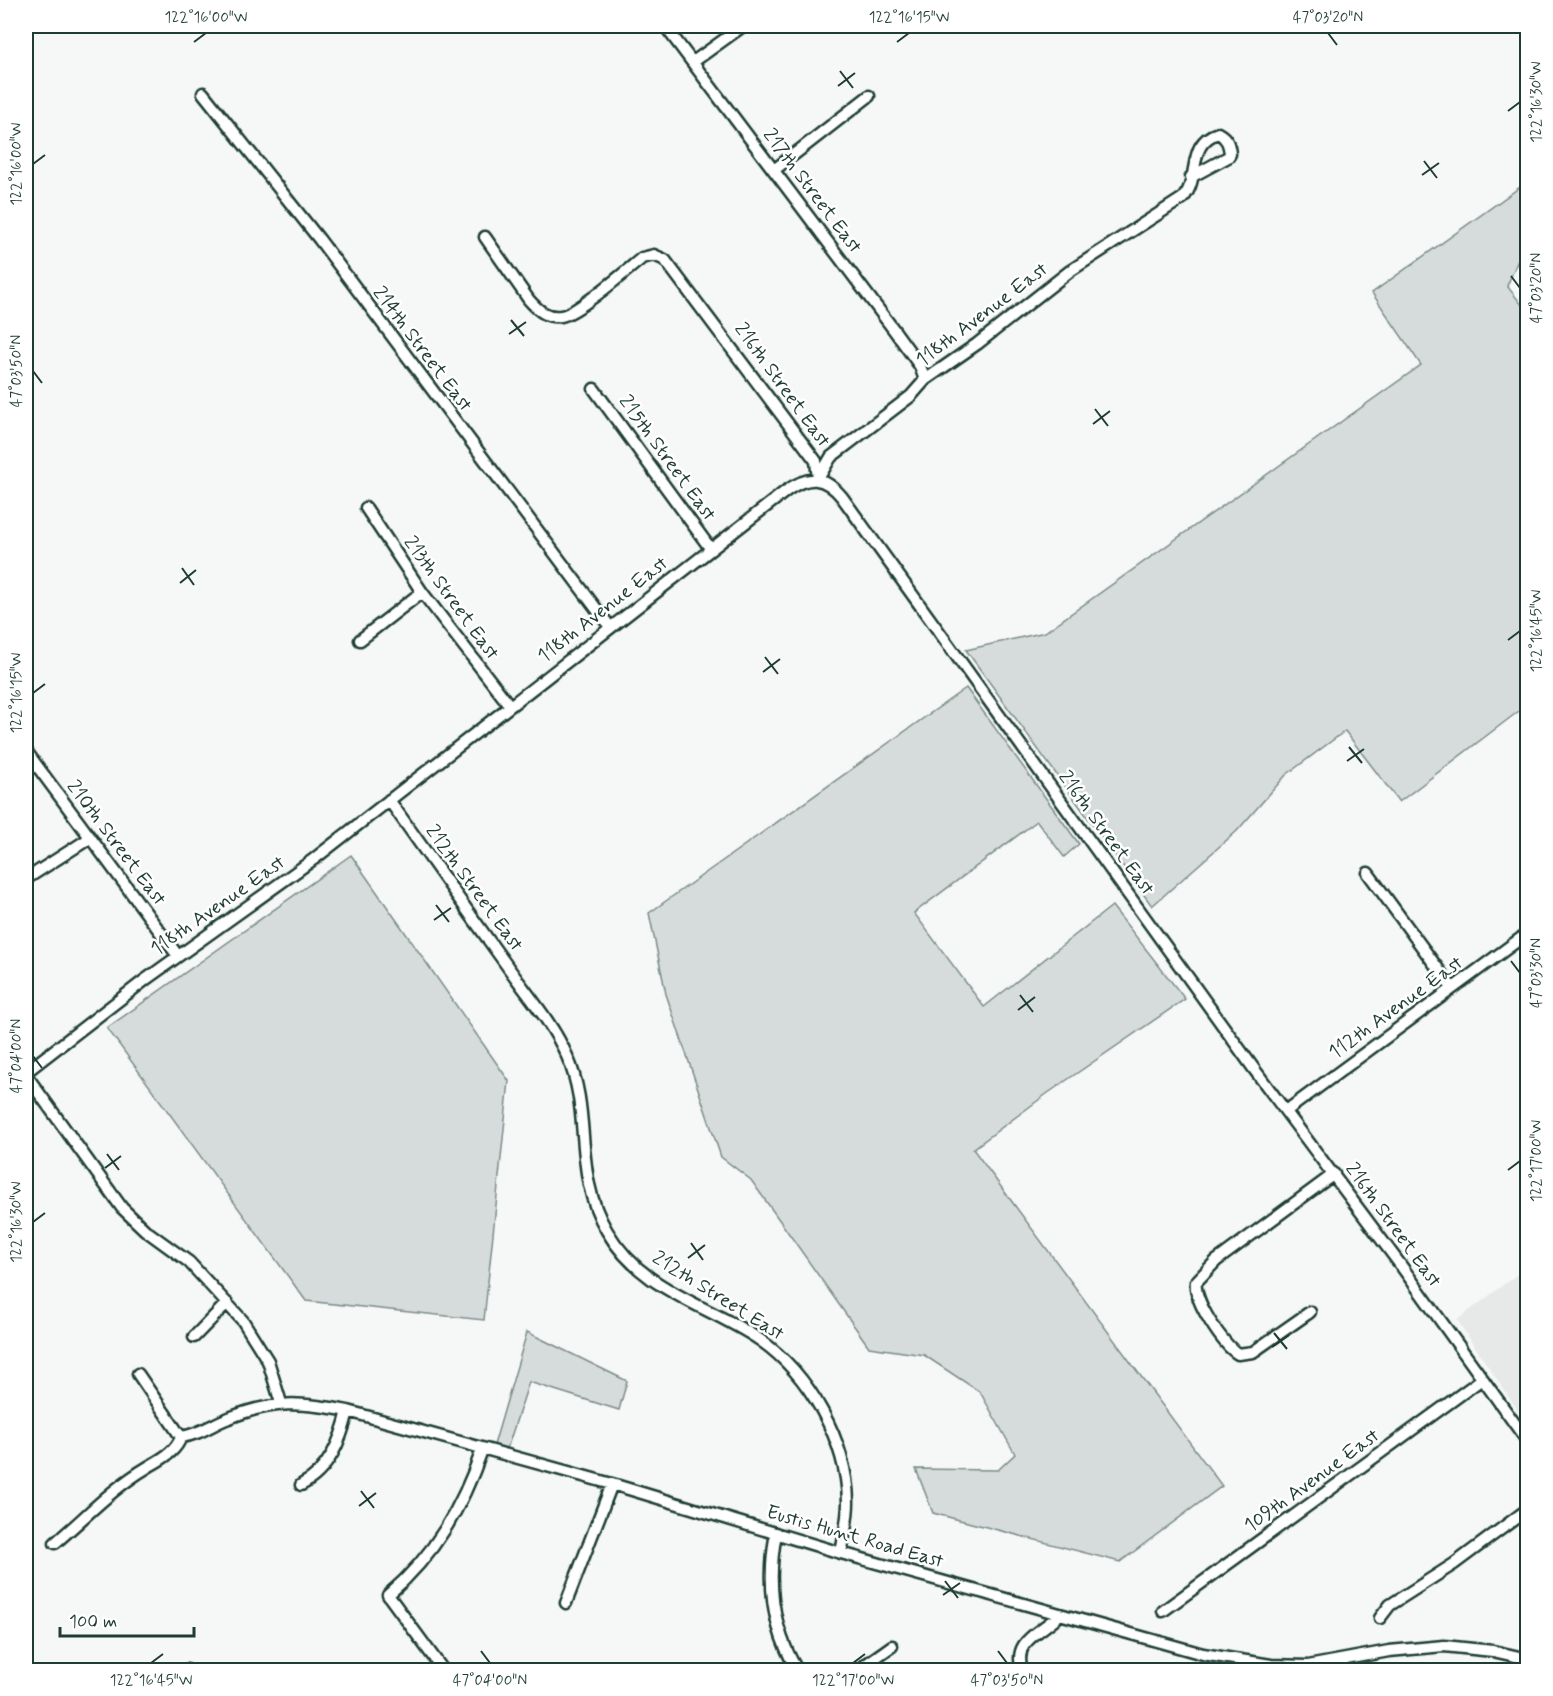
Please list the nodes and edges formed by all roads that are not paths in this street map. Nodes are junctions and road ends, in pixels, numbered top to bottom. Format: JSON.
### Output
{"nodes":[{"id":1,"x":665,"y":26,"type":"edge"},
{"id":2,"x":743,"y":26,"type":"edge"},
{"id":3,"x":693,"y":62,"type":"junction"},
{"id":4,"x":203,"y":93,"type":"dead end"},
{"id":5,"x":869,"y":96,"type":"dead end"},
{"id":6,"x":774,"y":170,"type":"junction"},
{"id":7,"x":1191,"y":177,"type":"dead end"},
{"id":8,"x":485,"y":237,"type":"dead end"},
{"id":9,"x":925,"y":380,"type":"junction"},
{"id":10,"x":594,"y":389,"type":"dead end"},
{"id":11,"x":818,"y":479,"type":"junction"},
{"id":12,"x":366,"y":508,"type":"dead end"},
{"id":13,"x":710,"y":548,"type":"junction"},
{"id":14,"x":422,"y":592,"type":"junction"},
{"id":15,"x":610,"y":627,"type":"junction"},
{"id":16,"x":360,"y":640,"type":"dead end"},
{"id":17,"x":510,"y":706,"type":"junction"},
{"id":18,"x":26,"y":751,"type":"edge"},
{"id":19,"x":389,"y":800,"type":"junction"},
{"id":20,"x":90,"y":838,"type":"junction"},
{"id":21,"x":1368,"y":873,"type":"dead end"},
{"id":22,"x":26,"y":879,"type":"edge"},
{"id":23,"x":1527,"y":933,"type":"edge"},
{"id":24,"x":178,"y":956,"type":"junction"},
{"id":25,"x":1452,"y":988,"type":"junction"},
{"id":26,"x":26,"y":1073,"type":"edge"},
{"id":27,"x":1286,"y":1111,"type":"junction"},
{"id":28,"x":1334,"y":1174,"type":"junction"},
{"id":29,"x":227,"y":1303,"type":"junction"},
{"id":30,"x":1310,"y":1312,"type":"dead end"},
{"id":31,"x":194,"y":1337,"type":"dead end"},
{"id":32,"x":138,"y":1374,"type":"dead end"},
{"id":33,"x":1482,"y":1379,"type":"junction"},
{"id":34,"x":281,"y":1402,"type":"junction"},
{"id":35,"x":348,"y":1411,"type":"junction"},
{"id":36,"x":181,"y":1437,"type":"junction"},
{"id":37,"x":1527,"y":1442,"type":"edge"},
{"id":38,"x":482,"y":1449,"type":"junction"},
{"id":39,"x":612,"y":1484,"type":"junction"},
{"id":40,"x":300,"y":1485,"type":"dead end"},
{"id":41,"x":1527,"y":1509,"type":"edge"},
{"id":42,"x":776,"y":1533,"type":"junction"},
{"id":43,"x":55,"y":1543,"type":"dead end"},
{"id":44,"x":841,"y":1552,"type":"junction"},
{"id":45,"x":566,"y":1603,"type":"dead end"},
{"id":46,"x":1163,"y":1611,"type":"dead end"},
{"id":47,"x":1060,"y":1614,"type":"junction"},
{"id":48,"x":1380,"y":1618,"type":"dead end"},
{"id":49,"x":892,"y":1646,"type":"dead end"},
{"id":50,"x":1527,"y":1659,"type":"edge"},
{"id":51,"x":1292,"y":1668,"type":"edge"},
{"id":52,"x":442,"y":1671,"type":"edge"},
{"id":53,"x":797,"y":1671,"type":"edge"},
{"id":54,"x":858,"y":1671,"type":"edge"},
{"id":55,"x":1022,"y":1671,"type":"edge"}],
"edges":[{"from":1,"to":3,"type":"street","name":"217th Street East"},
{"from":2,"to":3,"type":"street"},
{"from":3,"to":6,"type":"street","name":"217th Street East"},
{"from":4,"to":15,"type":"street","name":"214th Street East"},
{"from":5,"to":6,"type":"street"},
{"from":6,"to":9,"type":"street","name":"217th Street East"},
{"from":7,"to":9,"type":"street","name":"118th Avenue East"},
{"from":8,"to":11,"type":"street","name":"216th Street East"},
{"from":9,"to":11,"type":"street","name":"118th Avenue East"},
{"from":10,"to":13,"type":"street","name":"215th Street East"},
{"from":11,"to":13,"type":"street","name":"118th Avenue East"},
{"from":11,"to":27,"type":"street","name":"216th Street East"},
{"from":12,"to":14,"type":"street","name":"213th Street East"},
{"from":13,"to":15,"type":"street","name":"118th Avenue East"},
{"from":14,"to":16,"type":"street"},
{"from":14,"to":17,"type":"street","name":"213th Street East"},
{"from":15,"to":17,"type":"street","name":"118th Avenue East"},
{"from":17,"to":19,"type":"street","name":"118th Avenue East"},
{"from":18,"to":20,"type":"street","name":"210th Street East"},
{"from":19,"to":24,"type":"street","name":"118th Avenue East"},
{"from":19,"to":44,"type":"street","name":"212th Street East"},
{"from":20,"to":22,"type":"street"},
{"from":20,"to":24,"type":"street","name":"210th Street East"},
{"from":21,"to":25,"type":"street"},
{"from":23,"to":25,"type":"street","name":"112th Avenue East"},
{"from":24,"to":26,"type":"street","name":"118th Avenue East"},
{"from":25,"to":27,"type":"street","name":"112th Avenue East"},
{"from":26,"to":29,"type":"street"},
{"from":27,"to":28,"type":"street","name":"216th Street East"},
{"from":28,"to":30,"type":"street"},
{"from":28,"to":33,"type":"street","name":"216th Street East"},
{"from":29,"to":31,"type":"street"},
{"from":29,"to":34,"type":"street"},
{"from":32,"to":36,"type":"street"},
{"from":33,"to":37,"type":"street","name":"216th Street East"},
{"from":33,"to":46,"type":"street","name":"109th Avenue East"},
{"from":34,"to":35,"type":"street","name":"Eustis Hunt Road East"},
{"from":34,"to":36,"type":"street","name":"Eustis Hunt Road East"},
{"from":35,"to":38,"type":"street","name":"Eustis Hunt Road East"},
{"from":35,"to":40,"type":"street"},
{"from":36,"to":43,"type":"street"},
{"from":38,"to":39,"type":"street","name":"Eustis Hunt Road East"},
{"from":38,"to":52,"type":"street"},
{"from":39,"to":42,"type":"street","name":"Eustis Hunt Road East"},
{"from":39,"to":45,"type":"street"},
{"from":41,"to":48,"type":"street"},
{"from":42,"to":44,"type":"street","name":"Eustis Hunt Road East"},
{"from":42,"to":53,"type":"street"},
{"from":44,"to":47,"type":"street","name":"Eustis Hunt Road East"},
{"from":47,"to":51,"type":"street","name":"Eustis Hunt Road East"},
{"from":47,"to":55,"type":"street"},
{"from":49,"to":54,"type":"street"},
{"from":50,"to":51,"type":"street","name":"Eustis Hunt Road East"}]}
